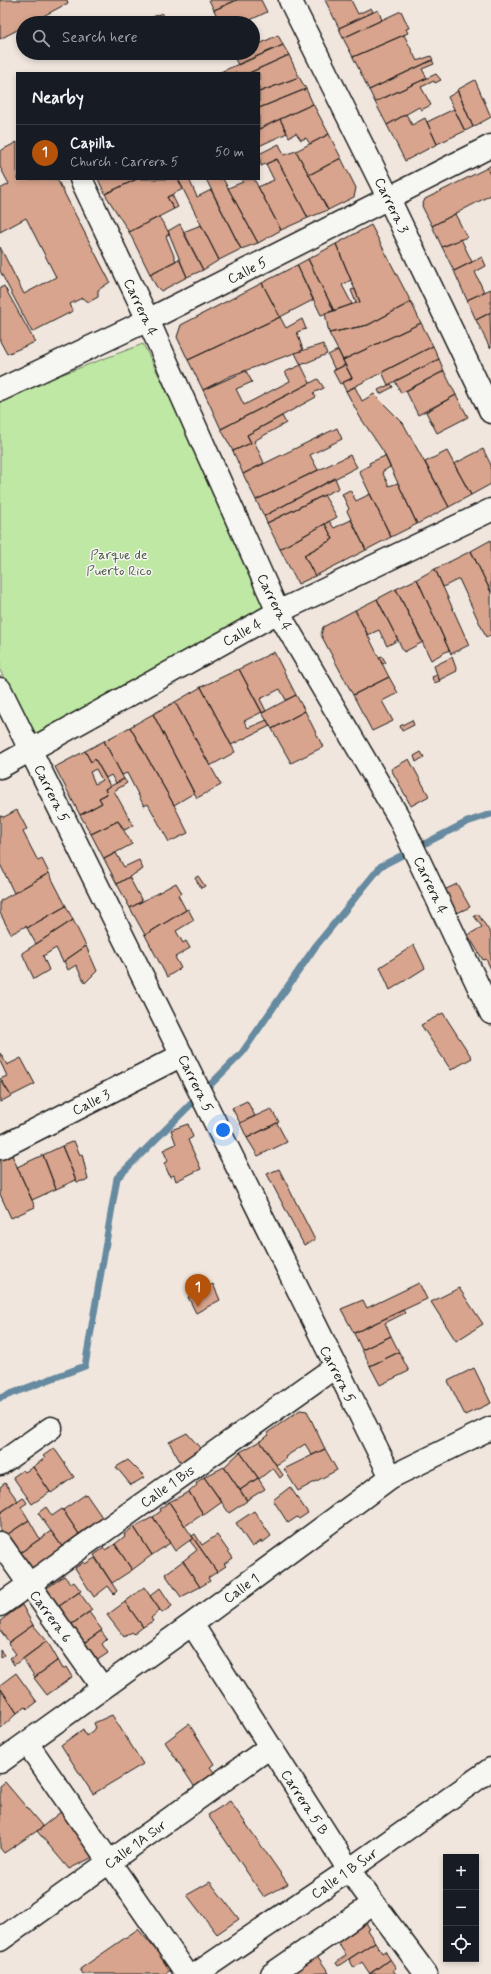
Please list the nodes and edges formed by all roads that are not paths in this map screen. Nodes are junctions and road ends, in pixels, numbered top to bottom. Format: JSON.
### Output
{"nodes":[{"id":1,"x":290,"y":0,"type":"edge"},
{"id":2,"x":491,"y":146,"type":"edge"},
{"id":3,"x":81,"y":180,"type":"edge"},
{"id":4,"x":389,"y":199,"type":"junction"},
{"id":5,"x":148,"y":320,"type":"junction"},
{"id":6,"x":0,"y":390,"type":"edge"},
{"id":7,"x":491,"y":412,"type":"edge"},
{"id":8,"x":491,"y":510,"type":"edge"},
{"id":9,"x":278,"y":612,"type":"junction"},
{"id":10,"x":0,"y":689,"type":"edge"},
{"id":11,"x":31,"y":751,"type":"junction"},
{"id":12,"x":0,"y":767,"type":"edge"},
{"id":13,"x":491,"y":1013,"type":"edge"},
{"id":14,"x":182,"y":1055,"type":"junction"},
{"id":15,"x":0,"y":1148,"type":"edge"},
{"id":16,"x":335,"y":1367,"type":"junction"},
{"id":17,"x":51,"y":1428,"type":"dead end"},
{"id":18,"x":491,"y":1428,"type":"edge"},
{"id":19,"x":0,"y":1464,"type":"edge"},
{"id":20,"x":391,"y":1477,"type":"junction"},
{"id":21,"x":0,"y":1543,"type":"edge"},
{"id":22,"x":28,"y":1585,"type":"junction"},
{"id":23,"x":0,"y":1605,"type":"edge"},
{"id":24,"x":192,"y":1624,"type":"junction"},
{"id":25,"x":102,"y":1687,"type":"junction"},
{"id":26,"x":27,"y":1743,"type":"junction"},
{"id":27,"x":270,"y":1747,"type":"junction"},
{"id":28,"x":0,"y":1762,"type":"edge"},
{"id":29,"x":491,"y":1769,"type":"edge"},
{"id":30,"x":110,"y":1862,"type":"junction"},
{"id":31,"x":349,"y":1870,"type":"junction"},
{"id":32,"x":373,"y":1904,"type":"junction"},
{"id":33,"x":0,"y":1940,"type":"edge"},
{"id":34,"x":278,"y":1972,"type":"edge"},
{"id":35,"x":187,"y":1974,"type":"edge"},
{"id":36,"x":196,"y":1974,"type":"edge"},
{"id":37,"x":426,"y":1974,"type":"edge"}],
"edges":[{"from":1,"to":4,"type":"street","name":"Carrera 3"},
{"from":2,"to":4,"type":"street","name":"Calle 5"},
{"from":3,"to":5,"type":"street","name":"Carrera 4"},
{"from":4,"to":5,"type":"street","name":"Calle 5"},
{"from":4,"to":7,"type":"street","name":"Carrera 3"},
{"from":5,"to":6,"type":"street","name":"Calle 5"},
{"from":5,"to":9,"type":"street","name":"Carrera 4"},
{"from":8,"to":9,"type":"street","name":"Calle 4"},
{"from":9,"to":11,"type":"street","name":"Calle 4"},
{"from":9,"to":13,"type":"street","name":"Carrera 4"},
{"from":10,"to":11,"type":"street","name":"Carrera 5"},
{"from":11,"to":12,"type":"street","name":"Calle 4"},
{"from":11,"to":14,"type":"street","name":"Carrera 5"},
{"from":14,"to":15,"type":"street","name":"Calle 3"},
{"from":14,"to":16,"type":"street","name":"Carrera 5"},
{"from":16,"to":20,"type":"street","name":"Carrera 5"},
{"from":16,"to":22,"type":"street","name":"Calle 1 Bis"},
{"from":17,"to":19,"type":"street"},
{"from":18,"to":20,"type":"street","name":"Calle 1"},
{"from":20,"to":24,"type":"street","name":"Calle 1"},
{"from":21,"to":22,"type":"street","name":"Carrera 6"},
{"from":22,"to":23,"type":"street","name":"Calle 1 Bis"},
{"from":22,"to":25,"type":"street","name":"Carrera 6"},
{"from":24,"to":25,"type":"street","name":"Calle 1"},
{"from":24,"to":27,"type":"street","name":"Carrera 5 B"},
{"from":25,"to":26,"type":"street","name":"Calle 1"},
{"from":26,"to":28,"type":"street","name":"Calle 1"},
{"from":26,"to":30,"type":"street"},
{"from":27,"to":30,"type":"street","name":"Calle 1A Sur"},
{"from":27,"to":31,"type":"street","name":"Carrera 5 B"},
{"from":29,"to":31,"type":"street","name":"Calle 1 B Sur"},
{"from":30,"to":33,"type":"street","name":"Calle 1A Sur"},
{"from":30,"to":35,"type":"street"},
{"from":31,"to":32,"type":"street","name":"Carrera 5 B"},
{"from":31,"to":36,"type":"street","name":"Calle 1 B Sur"},
{"from":32,"to":34,"type":"street"},
{"from":32,"to":37,"type":"street","name":"Carrera 5 B"}]}
